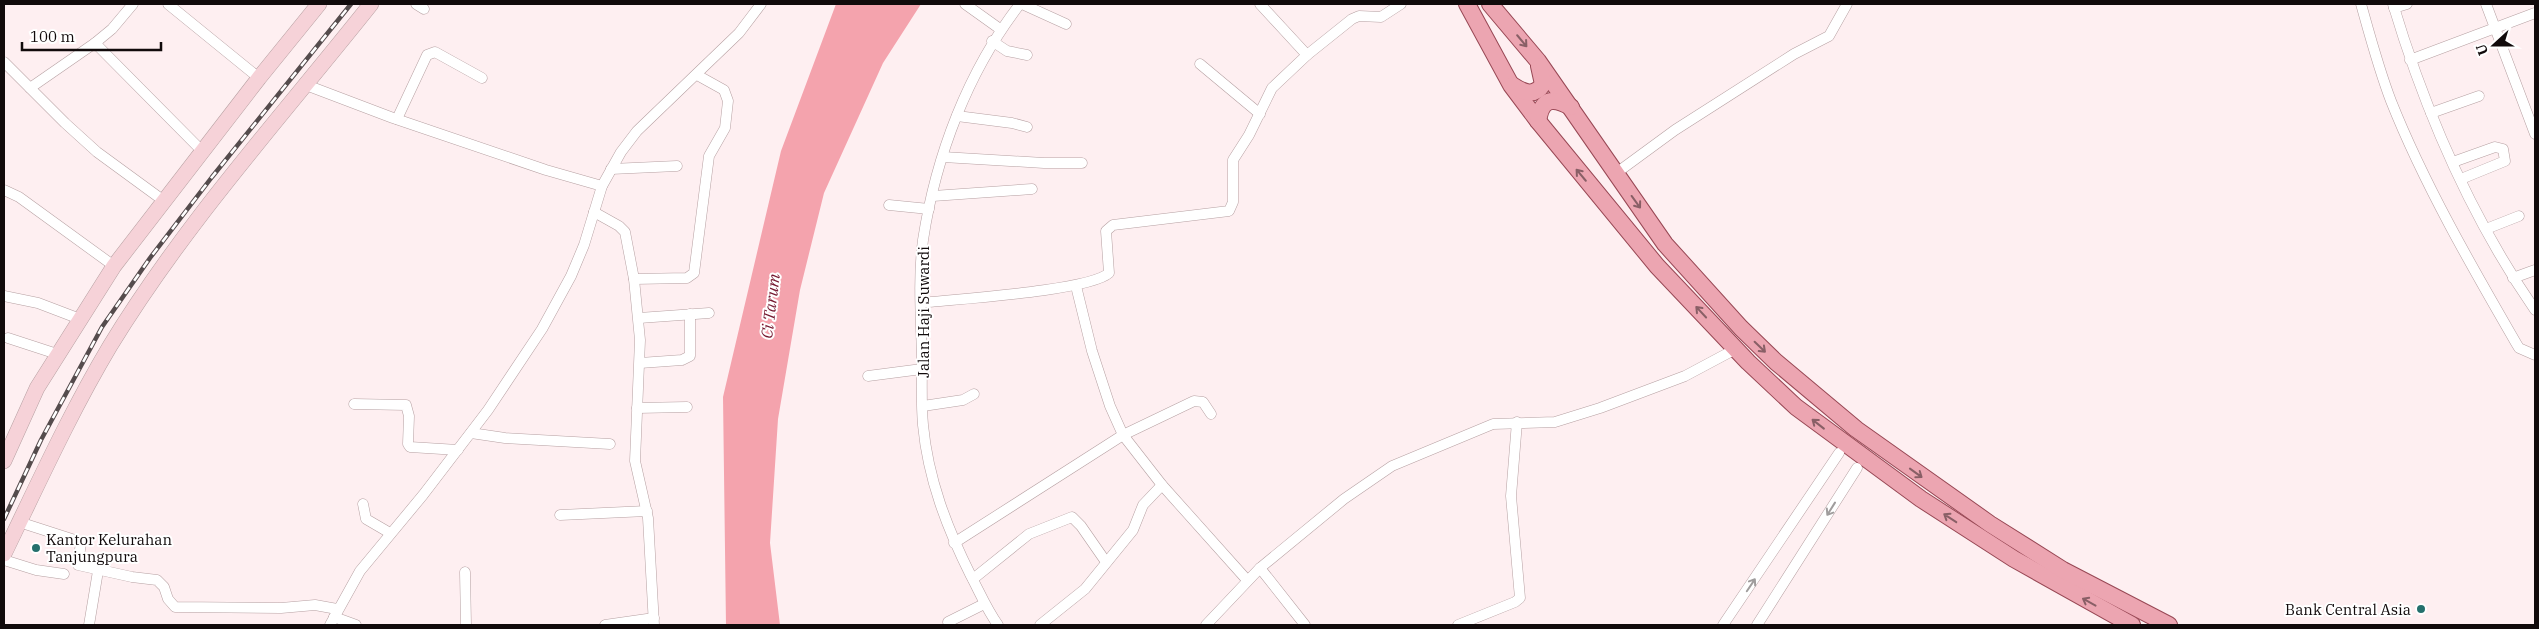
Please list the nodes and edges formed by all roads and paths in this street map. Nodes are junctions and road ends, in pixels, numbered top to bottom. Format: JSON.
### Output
{"nodes":[{"id":1,"x":133,"y":4,"type":"edge"},
{"id":2,"x":168,"y":4,"type":"edge"},
{"id":3,"x":319,"y":4,"type":"edge"},
{"id":4,"x":371,"y":4,"type":"edge"},
{"id":5,"x":761,"y":4,"type":"edge"},
{"id":6,"x":965,"y":4,"type":"edge"},
{"id":7,"x":1021,"y":4,"type":"edge"},
{"id":8,"x":1260,"y":4,"type":"edge"},
{"id":9,"x":1467,"y":4,"type":"edge"},
{"id":10,"x":1490,"y":4,"type":"edge"},
{"id":11,"x":1847,"y":4,"type":"edge"},
{"id":12,"x":2361,"y":4,"type":"edge"},
{"id":13,"x":2407,"y":4,"type":"edge"},
{"id":14,"x":2486,"y":4,"type":"edge"},
{"id":15,"x":1396,"y":5,"type":"edge"},
{"id":16,"x":2393,"y":6,"type":"edge"},
{"id":17,"x":2535,"y":13,"type":"edge"},
{"id":18,"x":1066,"y":24,"type":"dead end"},
{"id":19,"x":2496,"y":28,"type":"junction"},
{"id":20,"x":1000,"y":29,"type":"junction"},
{"id":21,"x":992,"y":41,"type":"junction"},
{"id":22,"x":95,"y":43,"type":"junction"},
{"id":23,"x":1026,"y":55,"type":"dead end"},
{"id":24,"x":1307,"y":55,"type":"junction"},
{"id":25,"x":2410,"y":60,"type":"junction"},
{"id":26,"x":1538,"y":61,"type":"junction"},
{"id":27,"x":4,"y":62,"type":"edge"},
{"id":28,"x":1200,"y":64,"type":"dead end"},
{"id":29,"x":697,"y":76,"type":"junction"},
{"id":30,"x":259,"y":78,"type":"junction"},
{"id":31,"x":482,"y":78,"type":"dead end"},
{"id":32,"x":306,"y":85,"type":"junction"},
{"id":33,"x":1512,"y":85,"type":"junction"},
{"id":34,"x":30,"y":88,"type":"junction"},
{"id":35,"x":2478,"y":96,"type":"dead end"},
{"id":36,"x":1571,"y":107,"type":"junction"},
{"id":37,"x":2531,"y":112,"type":"edge"},
{"id":38,"x":1260,"y":114,"type":"junction"},
{"id":39,"x":2431,"y":114,"type":"junction"},
{"id":40,"x":957,"y":116,"type":"junction"},
{"id":41,"x":397,"y":118,"type":"junction"},
{"id":42,"x":1538,"y":121,"type":"junction"},
{"id":43,"x":1027,"y":127,"type":"dead end"},
{"id":44,"x":2535,"y":134,"type":"edge"},
{"id":45,"x":203,"y":152,"type":"junction"},
{"id":46,"x":943,"y":157,"type":"junction"},
{"id":47,"x":2453,"y":162,"type":"junction"},
{"id":48,"x":1082,"y":163,"type":"dead end"},
{"id":49,"x":677,"y":166,"type":"dead end"},
{"id":50,"x":611,"y":169,"type":"junction"},
{"id":51,"x":1615,"y":174,"type":"junction"},
{"id":52,"x":2461,"y":179,"type":"junction"},
{"id":53,"x":602,"y":186,"type":"junction"},
{"id":54,"x":1032,"y":189,"type":"dead end"},
{"id":55,"x":4,"y":190,"type":"edge"},
{"id":56,"x":933,"y":196,"type":"junction"},
{"id":57,"x":164,"y":201,"type":"junction"},
{"id":58,"x":889,"y":205,"type":"dead end"},
{"id":59,"x":929,"y":209,"type":"junction"},
{"id":60,"x":594,"y":212,"type":"junction"},
{"id":61,"x":2519,"y":216,"type":"dead end"},
{"id":62,"x":2486,"y":229,"type":"junction"},
{"id":63,"x":114,"y":266,"type":"junction"},
{"id":64,"x":2535,"y":270,"type":"edge"},
{"id":65,"x":2514,"y":278,"type":"junction"},
{"id":66,"x":634,"y":279,"type":"junction"},
{"id":67,"x":1076,"y":286,"type":"junction"},
{"id":68,"x":4,"y":296,"type":"edge"},
{"id":69,"x":921,"y":303,"type":"junction"},
{"id":70,"x":2535,"y":310,"type":"edge"},
{"id":71,"x":709,"y":312,"type":"dead end"},
{"id":72,"x":690,"y":314,"type":"junction"},
{"id":73,"x":639,"y":318,"type":"junction"},
{"id":74,"x":80,"y":319,"type":"junction"},
{"id":75,"x":8,"y":338,"type":"dead end"},
{"id":76,"x":1730,"y":352,"type":"dead end"},
{"id":77,"x":57,"y":354,"type":"junction"},
{"id":78,"x":2535,"y":355,"type":"edge"},
{"id":79,"x":640,"y":363,"type":"junction"},
{"id":80,"x":922,"y":369,"type":"junction"},
{"id":81,"x":868,"y":376,"type":"dead end"},
{"id":82,"x":974,"y":394,"type":"dead end"},
{"id":83,"x":354,"y":404,"type":"dead end"},
{"id":84,"x":923,"y":406,"type":"junction"},
{"id":85,"x":687,"y":407,"type":"dead end"},
{"id":86,"x":637,"y":408,"type":"junction"},
{"id":87,"x":1211,"y":414,"type":"dead end"},
{"id":88,"x":1516,"y":422,"type":"junction"},
{"id":89,"x":471,"y":433,"type":"junction"},
{"id":90,"x":1123,"y":435,"type":"junction"},
{"id":91,"x":610,"y":444,"type":"dead end"},
{"id":92,"x":458,"y":450,"type":"junction"},
{"id":93,"x":1839,"y":453,"type":"dead end"},
{"id":94,"x":4,"y":461,"type":"edge"},
{"id":95,"x":1857,"y":468,"type":"dead end"},
{"id":96,"x":1162,"y":485,"type":"junction"},
{"id":97,"x":363,"y":504,"type":"dead end"},
{"id":98,"x":647,"y":511,"type":"junction"},
{"id":99,"x":560,"y":515,"type":"dead end"},
{"id":100,"x":19,"y":522,"type":"junction"},
{"id":101,"x":390,"y":532,"type":"junction"},
{"id":102,"x":954,"y":543,"type":"junction"},
{"id":103,"x":4,"y":554,"type":"edge"},
{"id":104,"x":4,"y":560,"type":"edge"},
{"id":105,"x":1106,"y":562,"type":"junction"},
{"id":106,"x":1260,"y":568,"type":"junction"},
{"id":107,"x":98,"y":571,"type":"junction"},
{"id":108,"x":465,"y":572,"type":"dead end"},
{"id":109,"x":64,"y":574,"type":"dead end"},
{"id":110,"x":973,"y":579,"type":"junction"},
{"id":111,"x":1247,"y":580,"type":"junction"},
{"id":112,"x":984,"y":604,"type":"junction"},
{"id":113,"x":334,"y":617,"type":"edge"},
{"id":114,"x":654,"y":622,"type":"edge"},
{"id":115,"x":948,"y":622,"type":"dead end"},
{"id":116,"x":1762,"y":624,"type":"edge"},
{"id":117,"x":89,"y":625,"type":"edge"},
{"id":118,"x":356,"y":625,"type":"edge"},
{"id":119,"x":466,"y":625,"type":"edge"},
{"id":120,"x":605,"y":625,"type":"edge"},
{"id":121,"x":998,"y":625,"type":"edge"},
{"id":122,"x":1040,"y":625,"type":"edge"},
{"id":123,"x":1206,"y":625,"type":"edge"},
{"id":124,"x":1305,"y":625,"type":"edge"},
{"id":125,"x":1458,"y":625,"type":"edge"},
{"id":126,"x":1723,"y":625,"type":"edge"},
{"id":127,"x":2132,"y":625,"type":"edge"},
{"id":128,"x":2169,"y":625,"type":"edge"}],
"edges":[{"from":1,"to":22,"type":"street"},
{"from":2,"to":30,"type":"street"},
{"from":3,"to":30,"type":"main road"},
{"from":4,"to":32,"type":"main road"},
{"from":5,"to":29,"type":"street"},
{"from":6,"to":20,"type":"street"},
{"from":7,"to":18,"type":"street"},
{"from":7,"to":20,"type":"street","name":"Jalan Haji Suwardi"},
{"from":8,"to":24,"type":"street"},
{"from":9,"to":33,"type":"main road"},
{"from":10,"to":26,"type":"main road","one_way":true},
{"from":11,"to":51,"type":"street"},
{"from":12,"to":78,"type":"street"},
{"from":13,"to":16,"type":"street"},
{"from":14,"to":19,"type":"street"},
{"from":15,"to":24,"type":"street"},
{"from":16,"to":25,"type":"street"},
{"from":17,"to":19,"type":"street"},
{"from":19,"to":25,"type":"street"},
{"from":19,"to":37,"type":"street"},
{"from":20,"to":21,"type":"street","name":"Jalan Haji Suwardi"},
{"from":21,"to":23,"type":"street"},
{"from":21,"to":40,"type":"street","name":"Jalan Haji Suwardi"},
{"from":22,"to":34,"type":"street"},
{"from":22,"to":45,"type":"street"},
{"from":24,"to":38,"type":"street"},
{"from":25,"to":39,"type":"street"},
{"from":26,"to":33,"type":"main road"},
{"from":26,"to":36,"type":"main road"},
{"from":27,"to":34,"type":"street"},
{"from":28,"to":38,"type":"street"},
{"from":29,"to":50,"type":"street"},
{"from":29,"to":66,"type":"street"},
{"from":30,"to":45,"type":"main road"},
{"from":31,"to":41,"type":"street"},
{"from":32,"to":41,"type":"street"},
{"from":32,"to":100,"type":"main road"},
{"from":33,"to":42,"type":"main road"},
{"from":34,"to":57,"type":"street"},
{"from":35,"to":39,"type":"street"},
{"from":36,"to":42,"type":"main road"},
{"from":36,"to":51,"type":"main road"},
{"from":37,"to":44,"type":"street"},
{"from":38,"to":67,"type":"street"},
{"from":39,"to":47,"type":"street"},
{"from":40,"to":43,"type":"street"},
{"from":40,"to":46,"type":"street","name":"Jalan Haji Suwardi"},
{"from":41,"to":53,"type":"street"},
{"from":127,"to":42,"type":"main road","one_way":true},
{"from":45,"to":57,"type":"main road"},
{"from":46,"to":48,"type":"street"},
{"from":46,"to":56,"type":"street","name":"Jalan Haji Suwardi"},
{"from":47,"to":52,"type":"street"},
{"from":47,"to":52,"type":"street"},
{"from":49,"to":50,"type":"street"},
{"from":50,"to":53,"type":"street"},
{"from":51,"to":128,"type":"main road","one_way":true},
{"from":52,"to":62,"type":"street"},
{"from":53,"to":60,"type":"street"},
{"from":54,"to":56,"type":"street"},
{"from":55,"to":63,"type":"street"},
{"from":56,"to":59,"type":"street","name":"Jalan Haji Suwardi"},
{"from":57,"to":63,"type":"main road"},
{"from":58,"to":59,"type":"street"},
{"from":59,"to":69,"type":"street","name":"Jalan Haji Suwardi"},
{"from":60,"to":66,"type":"street"},
{"from":60,"to":89,"type":"street"},
{"from":61,"to":62,"type":"street"},
{"from":62,"to":65,"type":"street"},
{"from":63,"to":74,"type":"main road"},
{"from":64,"to":65,"type":"street"},
{"from":65,"to":70,"type":"street"},
{"from":66,"to":73,"type":"street"},
{"from":67,"to":69,"type":"street"},
{"from":67,"to":90,"type":"street"},
{"from":68,"to":74,"type":"street"},
{"from":69,"to":80,"type":"street","name":"Jalan Haji Suwardi"},
{"from":71,"to":72,"type":"street"},
{"from":72,"to":73,"type":"street"},
{"from":72,"to":79,"type":"street"},
{"from":73,"to":79,"type":"street"},
{"from":74,"to":77,"type":"main road"},
{"from":75,"to":77,"type":"street"},
{"from":76,"to":88,"type":"street"},
{"from":77,"to":94,"type":"main road"},
{"from":79,"to":86,"type":"street"},
{"from":80,"to":81,"type":"street"},
{"from":80,"to":84,"type":"street","name":"Jalan Haji Suwardi"},
{"from":82,"to":84,"type":"street"},
{"from":83,"to":92,"type":"street"},
{"from":84,"to":102,"type":"street","name":"Jalan Haji Suwardi"},
{"from":85,"to":86,"type":"street"},
{"from":86,"to":98,"type":"street"},
{"from":87,"to":90,"type":"street"},
{"from":88,"to":106,"type":"street"},
{"from":88,"to":125,"type":"street"},
{"from":89,"to":91,"type":"street"},
{"from":89,"to":92,"type":"street"},
{"from":90,"to":96,"type":"street"},
{"from":90,"to":102,"type":"street"},
{"from":92,"to":101,"type":"street"},
{"from":126,"to":93,"type":"street","one_way":true},
{"from":95,"to":116,"type":"street","one_way":true},
{"from":96,"to":105,"type":"street"},
{"from":96,"to":111,"type":"street"},
{"from":97,"to":101,"type":"street"},
{"from":98,"to":99,"type":"street"},
{"from":98,"to":114,"type":"street"},
{"from":100,"to":103,"type":"main road"},
{"from":100,"to":107,"type":"street"},
{"from":101,"to":113,"type":"street"},
{"from":102,"to":110,"type":"street","name":"Jalan Haji Suwardi"},
{"from":104,"to":109,"type":"street"},
{"from":105,"to":110,"type":"street"},
{"from":105,"to":122,"type":"street"},
{"from":106,"to":111,"type":"street"},
{"from":106,"to":124,"type":"street"},
{"from":107,"to":113,"type":"street"},
{"from":107,"to":117,"type":"street"},
{"from":108,"to":119,"type":"street"},
{"from":110,"to":112,"type":"street","name":"Jalan Haji Suwardi"},
{"from":111,"to":123,"type":"street"},
{"from":112,"to":115,"type":"street"},
{"from":112,"to":121,"type":"street","name":"Jalan Haji Suwardi"},
{"from":113,"to":118,"type":"street"},
{"from":114,"to":120,"type":"street"}]}
